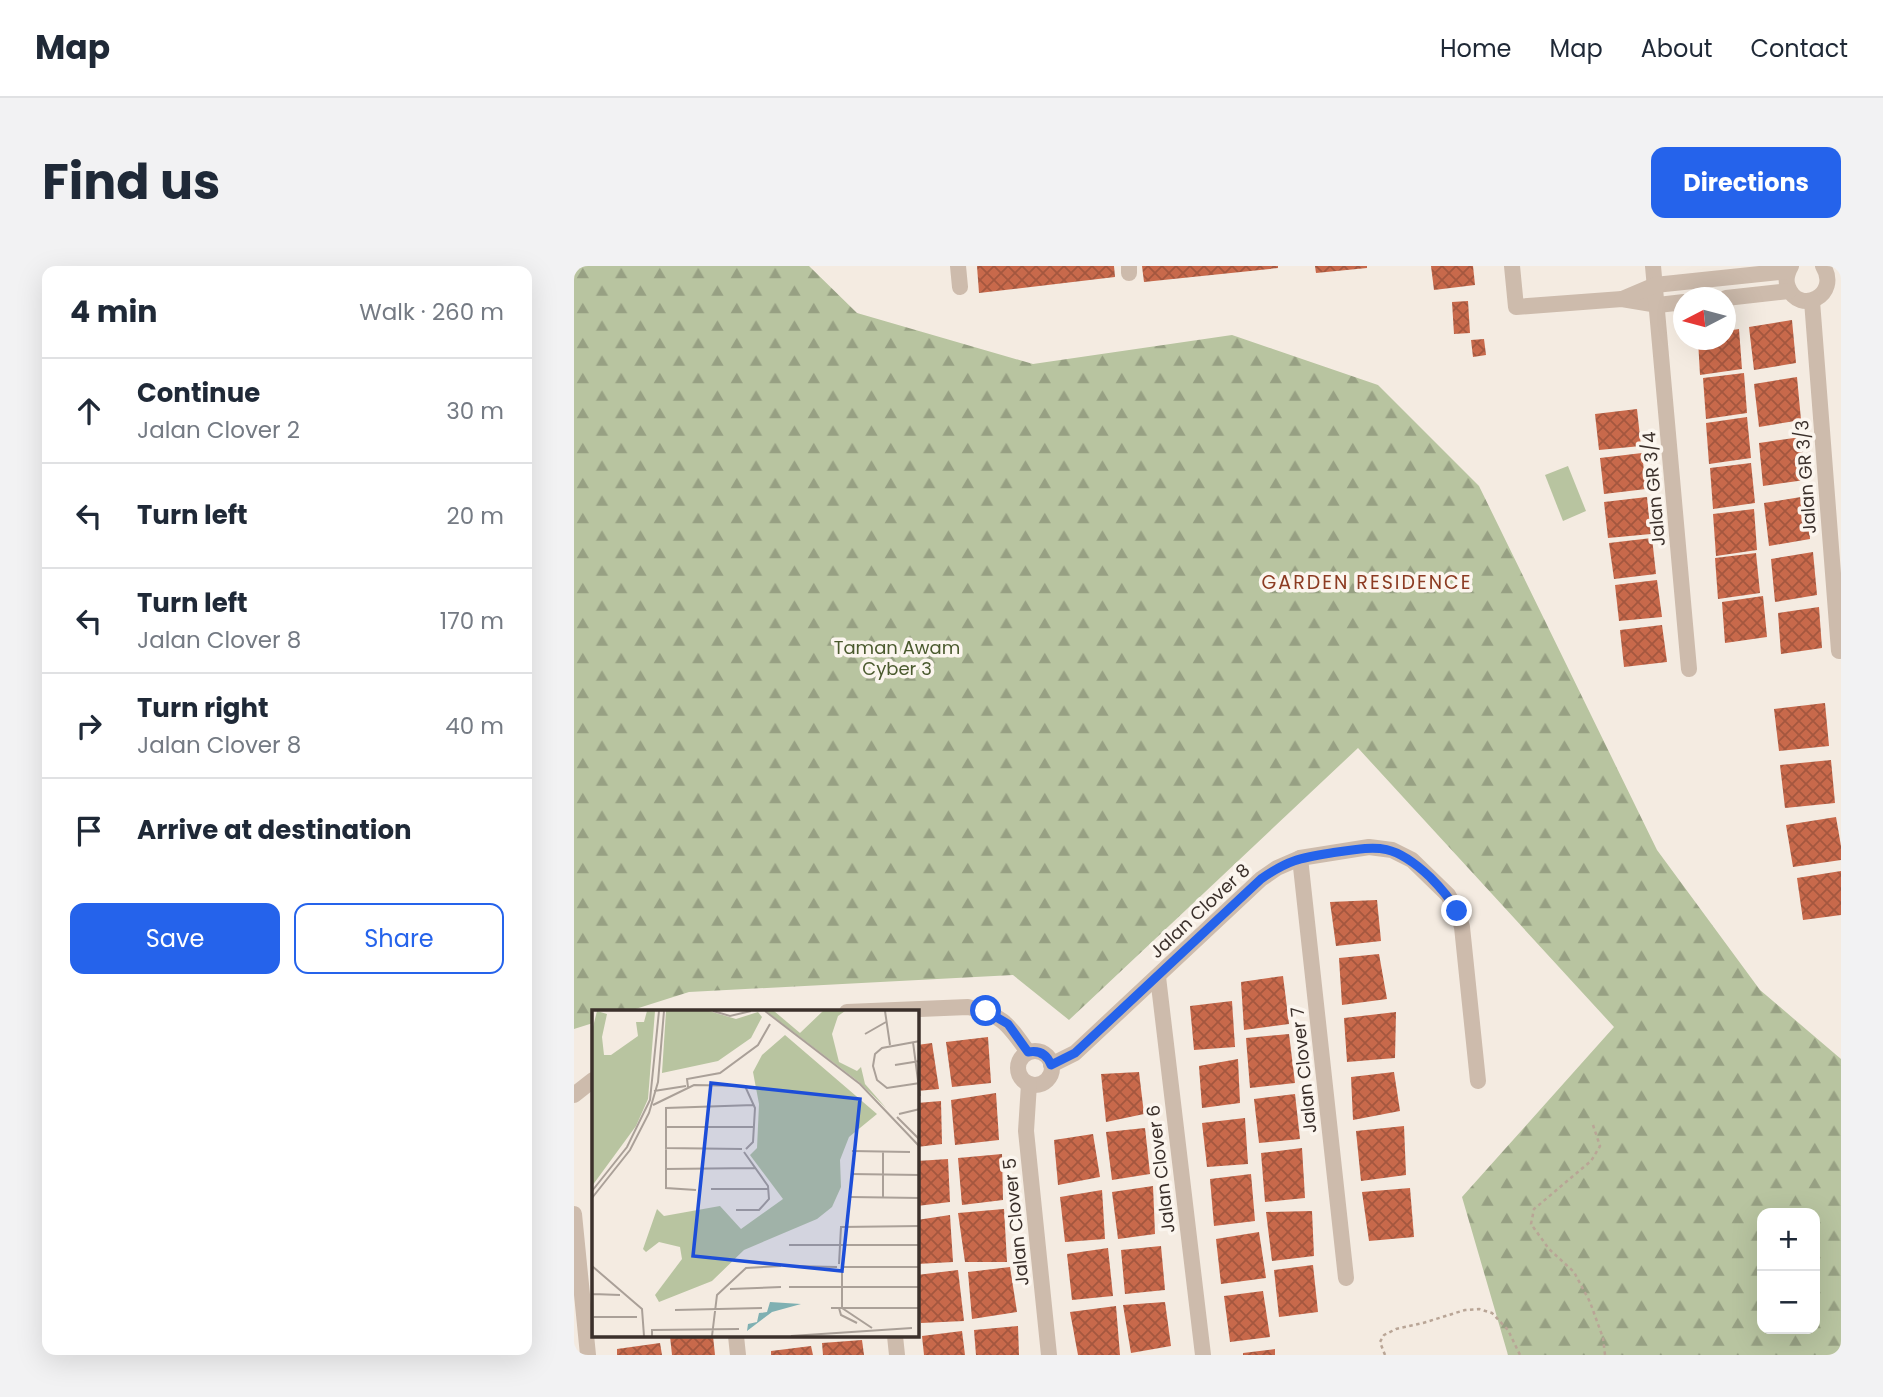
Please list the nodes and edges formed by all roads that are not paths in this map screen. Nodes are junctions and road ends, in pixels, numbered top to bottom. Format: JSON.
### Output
{"nodes":[{"id":1,"x":958,"y":266,"type":"edge"},
{"id":2,"x":1512,"y":266,"type":"edge"},
{"id":3,"x":1653,"y":266,"type":"edge"},
{"id":4,"x":1830,"y":267,"type":"edge"},
{"id":5,"x":1789,"y":269,"type":"edge"},
{"id":6,"x":1655,"y":285,"type":"junction"},
{"id":7,"x":1834,"y":286,"type":"edge"},
{"id":8,"x":960,"y":287,"type":"dead end"},
{"id":9,"x":1789,"y":291,"type":"junction"},
{"id":10,"x":1736,"y":297,"type":"edge"},
{"id":11,"x":1622,"y":299,"type":"junction"},
{"id":12,"x":1812,"y":301,"type":"junction"},
{"id":13,"x":1673,"y":303,"type":"edge"},
{"id":14,"x":1658,"y":305,"type":"junction"},
{"id":15,"x":1839,"y":651,"type":"edge"},
{"id":16,"x":1689,"y":669,"type":"dead end"},
{"id":17,"x":1300,"y":858,"type":"junction"},
{"id":18,"x":1158,"y":977,"type":"junction"},
{"id":19,"x":901,"y":1010,"type":"edge"},
{"id":20,"x":1028,"y":1052,"type":"junction"},
{"id":21,"x":1051,"y":1065,"type":"junction"},
{"id":22,"x":592,"y":1081,"type":"edge"},
{"id":23,"x":1478,"y":1081,"type":"dead end"},
{"id":24,"x":1029,"y":1084,"type":"junction"},
{"id":25,"x":574,"y":1095,"type":"edge"},
{"id":26,"x":574,"y":1214,"type":"edge"},
{"id":27,"x":577,"y":1277,"type":"edge"},
{"id":28,"x":1346,"y":1278,"type":"dead end"},
{"id":29,"x":588,"y":1355,"type":"edge"},
{"id":30,"x":1049,"y":1355,"type":"edge"},
{"id":31,"x":1203,"y":1355,"type":"edge"}],
"edges":[{"from":1,"to":8,"type":"street"},
{"from":2,"to":11,"type":"street"},
{"from":3,"to":6,"type":"street"},
{"from":4,"to":7,"type":"street"},
{"from":5,"to":6,"type":"street"},
{"from":5,"to":9,"type":"street"},
{"from":6,"to":11,"type":"street"},
{"from":6,"to":14,"type":"street","name":"Jalan GR 3/4"},
{"from":7,"to":12,"type":"street"},
{"from":9,"to":10,"type":"street"},
{"from":9,"to":12,"type":"street"},
{"from":11,"to":14,"type":"street"},
{"from":12,"to":15,"type":"street","name":"Jalan GR 3/3"},
{"from":13,"to":14,"type":"street"},
{"from":14,"to":16,"type":"street","name":"Jalan GR 3/4"},
{"from":17,"to":18,"type":"street","name":"Jalan Clover 8"},
{"from":17,"to":23,"type":"street","name":"Jalan Clover 8"},
{"from":17,"to":28,"type":"street","name":"Jalan Clover 7"},
{"from":18,"to":21,"type":"street","name":"Jalan Clover 8"},
{"from":18,"to":31,"type":"street","name":"Jalan Clover 6"},
{"from":19,"to":20,"type":"street"},
{"from":20,"to":21,"type":"street"},
{"from":20,"to":24,"type":"street"},
{"from":21,"to":24,"type":"street"},
{"from":22,"to":25,"type":"street"},
{"from":24,"to":30,"type":"street","name":"Jalan Clover 5"},
{"from":26,"to":27,"type":"street"},
{"from":27,"to":29,"type":"street"}]}
